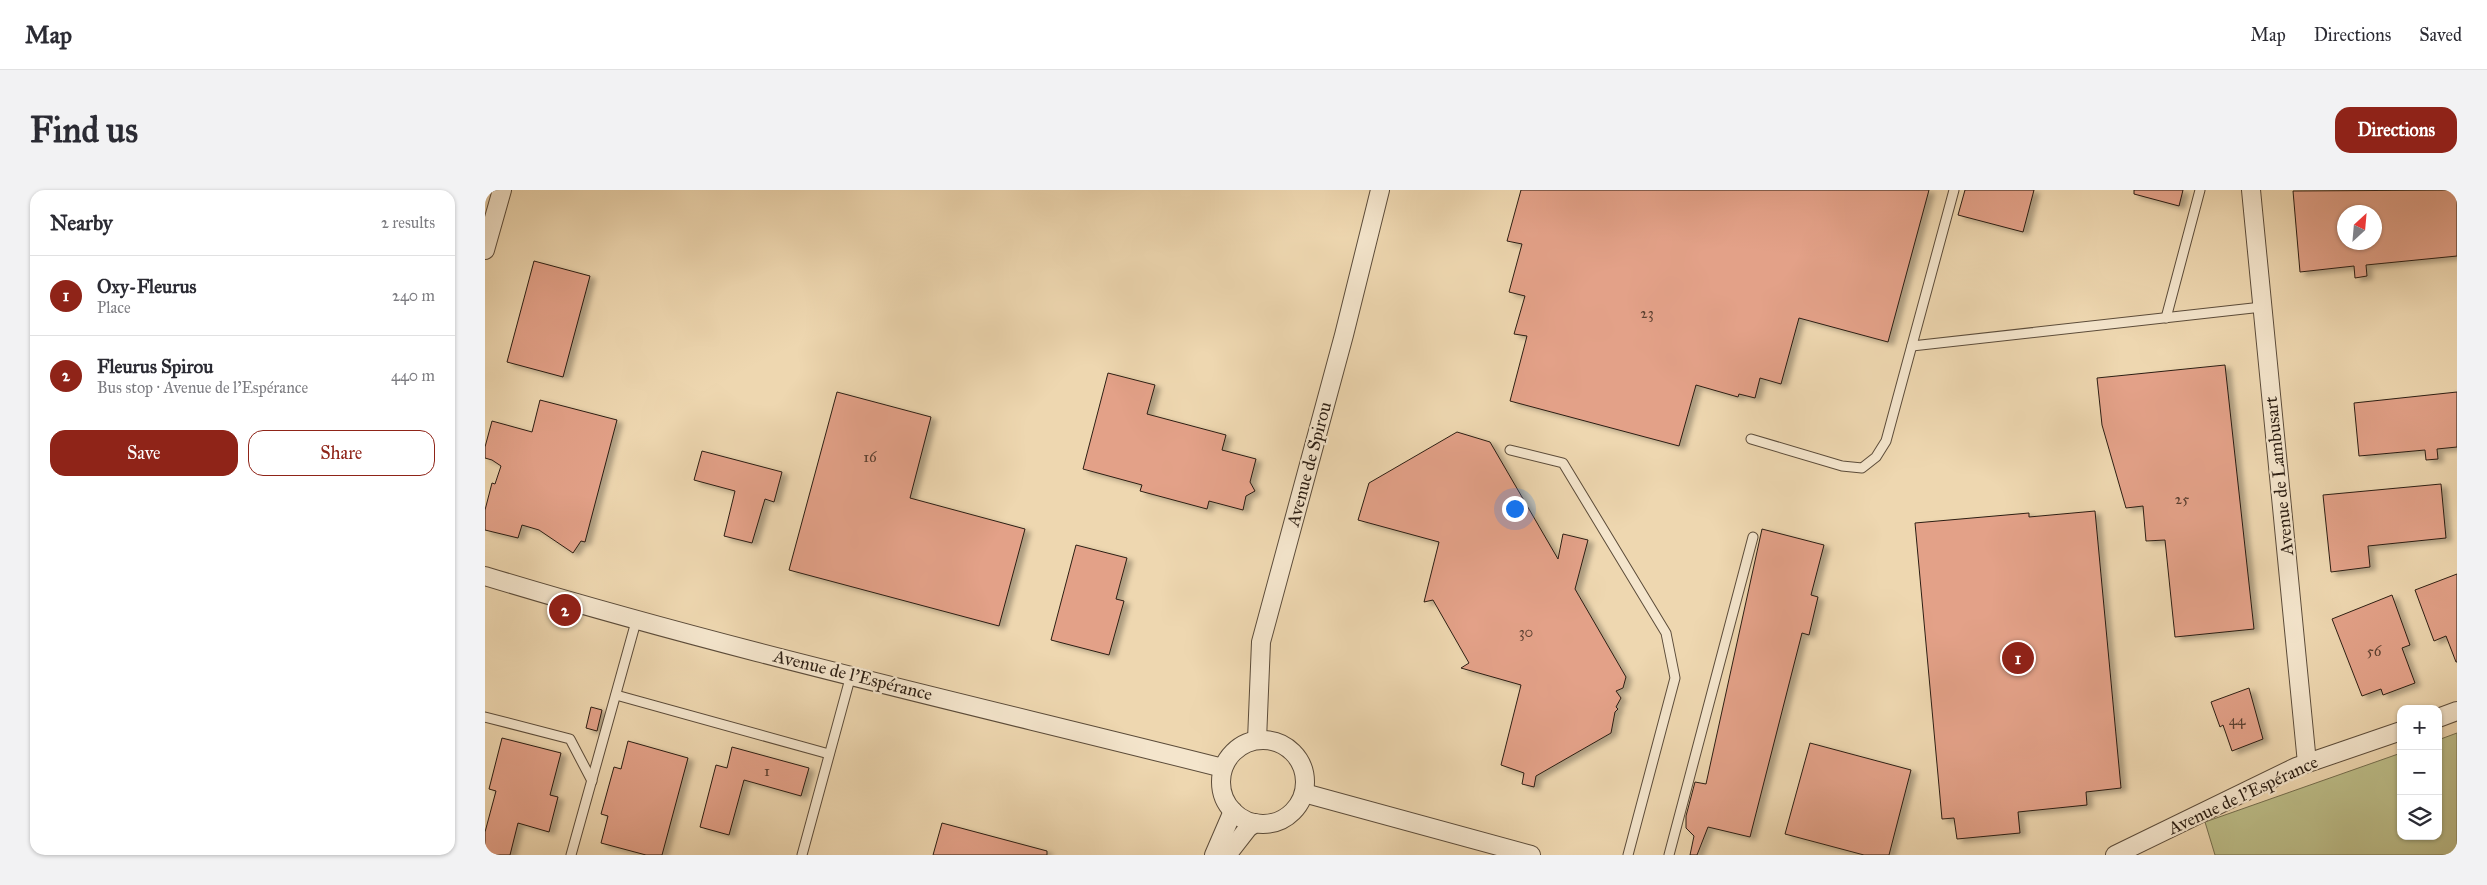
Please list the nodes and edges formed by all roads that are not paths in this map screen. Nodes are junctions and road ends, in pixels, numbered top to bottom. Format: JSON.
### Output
{"nodes":[{"id":1,"x":502,"y":190,"type":"edge"},
{"id":2,"x":1380,"y":190,"type":"edge"},
{"id":3,"x":1954,"y":190,"type":"edge"},
{"id":4,"x":2200,"y":190,"type":"edge"},
{"id":5,"x":2251,"y":190,"type":"edge"},
{"id":6,"x":485,"y":250,"type":"edge"},
{"id":7,"x":2262,"y":307,"type":"junction"},
{"id":8,"x":2166,"y":318,"type":"junction"},
{"id":9,"x":1912,"y":346,"type":"junction"},
{"id":10,"x":1751,"y":439,"type":"dead end"},
{"id":11,"x":1510,"y":450,"type":"dead end"},
{"id":12,"x":1753,"y":538,"type":"dead end"},
{"id":13,"x":485,"y":576,"type":"edge"},
{"id":14,"x":637,"y":618,"type":"junction"},
{"id":15,"x":851,"y":675,"type":"junction"},
{"id":16,"x":616,"y":695,"type":"junction"},
{"id":17,"x":2457,"y":711,"type":"edge"},
{"id":18,"x":485,"y":717,"type":"edge"},
{"id":19,"x":2442,"y":717,"type":"edge"},
{"id":20,"x":2397,"y":731,"type":"edge"},
{"id":21,"x":1257,"y":740,"type":"junction"},
{"id":22,"x":829,"y":754,"type":"junction"},
{"id":23,"x":2307,"y":763,"type":"junction"},
{"id":24,"x":1223,"y":768,"type":"junction"},
{"id":25,"x":592,"y":782,"type":"junction"},
{"id":26,"x":1304,"y":793,"type":"junction"},
{"id":27,"x":1233,"y":811,"type":"junction"},
{"id":28,"x":1255,"y":823,"type":"junction"},
{"id":29,"x":571,"y":855,"type":"edge"},
{"id":30,"x":802,"y":855,"type":"edge"},
{"id":31,"x":1214,"y":855,"type":"edge"},
{"id":32,"x":1227,"y":855,"type":"edge"},
{"id":33,"x":1531,"y":855,"type":"edge"},
{"id":34,"x":1628,"y":855,"type":"edge"},
{"id":35,"x":1669,"y":855,"type":"edge"},
{"id":36,"x":2115,"y":855,"type":"edge"}],
"edges":[{"from":1,"to":6,"type":"street"},
{"from":2,"to":21,"type":"street","name":"Avenue de Spirou"},
{"from":3,"to":9,"type":"lane"},
{"from":4,"to":8,"type":"lane"},
{"from":5,"to":7,"type":"street","name":"Avenue de Lambusart"},
{"from":7,"to":8,"type":"lane"},
{"from":7,"to":23,"type":"street","name":"Avenue de Lambusart"},
{"from":8,"to":9,"type":"lane"},
{"from":9,"to":10,"type":"lane"},
{"from":11,"to":34,"type":"lane"},
{"from":12,"to":35,"type":"lane"},
{"from":13,"to":14,"type":"street","name":"Avenue de l'Espérance"},
{"from":14,"to":15,"type":"street","name":"Avenue de l'Espérance"},
{"from":14,"to":16,"type":"lane"},
{"from":15,"to":22,"type":"lane"},
{"from":15,"to":24,"type":"street","name":"Avenue de l'Espérance"},
{"from":16,"to":22,"type":"lane"},
{"from":16,"to":25,"type":"lane"},
{"from":17,"to":19,"type":"street"},
{"from":18,"to":25,"type":"lane"},
{"from":20,"to":23,"type":"street","name":"Avenue de l'Espérance"},
{"from":21,"to":24,"type":"street"},
{"from":21,"to":26,"type":"street"},
{"from":22,"to":30,"type":"lane"},
{"from":23,"to":36,"type":"street","name":"Avenue de l'Espérance"},
{"from":24,"to":27,"type":"street"},
{"from":25,"to":29,"type":"lane"},
{"from":26,"to":28,"type":"street"},
{"from":26,"to":33,"type":"street"},
{"from":27,"to":28,"type":"street"},
{"from":27,"to":31,"type":"street"},
{"from":28,"to":32,"type":"street"}]}
